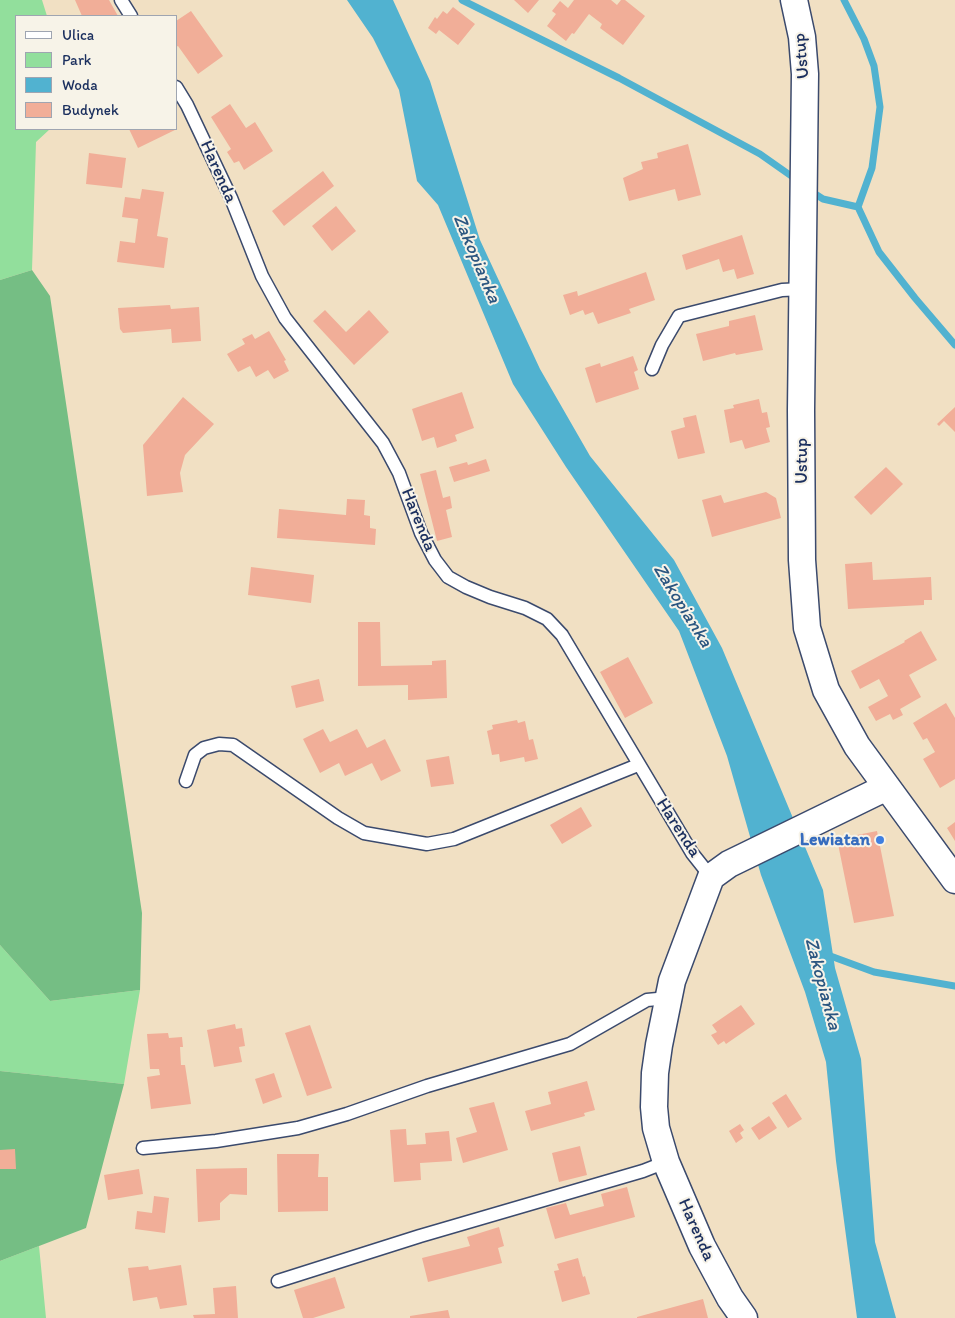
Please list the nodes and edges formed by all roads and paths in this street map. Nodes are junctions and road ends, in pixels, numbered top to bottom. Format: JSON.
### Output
{"nodes":[{"id":1,"x":121,"y":0,"type":"edge"},
{"id":2,"x":794,"y":0,"type":"edge"},
{"id":3,"x":130,"y":15,"type":"edge"},
{"id":4,"x":178,"y":90,"type":"edge"},
{"id":5,"x":803,"y":289,"type":"junction"},
{"id":6,"x":652,"y":369,"type":"dead end"},
{"id":7,"x":638,"y":765,"type":"junction"},
{"id":8,"x":186,"y":781,"type":"dead end"},
{"id":9,"x":887,"y":787,"type":"junction"},
{"id":10,"x":720,"y":870,"type":"junction"},
{"id":11,"x":955,"y":880,"type":"edge"},
{"id":12,"x":668,"y":998,"type":"junction"},
{"id":13,"x":143,"y":1148,"type":"dead end"},
{"id":14,"x":666,"y":1162,"type":"junction"},
{"id":15,"x":278,"y":1281,"type":"dead end"},
{"id":16,"x":744,"y":1318,"type":"edge"}],
"edges":[{"from":1,"to":3,"type":"lane"},
{"from":2,"to":5,"type":"street","name":"Ustup"},
{"from":4,"to":7,"type":"lane","name":"Harenda"},
{"from":5,"to":6,"type":"lane"},
{"from":5,"to":9,"type":"street","name":"Ustup"},
{"from":7,"to":8,"type":"lane"},
{"from":7,"to":10,"type":"lane","name":"Harenda"},
{"from":9,"to":10,"type":"street"},
{"from":9,"to":11,"type":"street","name":"Ustup"},
{"from":10,"to":12,"type":"street","name":"Harenda"},
{"from":12,"to":13,"type":"lane"},
{"from":12,"to":14,"type":"street","name":"Harenda"},
{"from":14,"to":15,"type":"lane"},
{"from":14,"to":16,"type":"street","name":"Harenda"}]}
